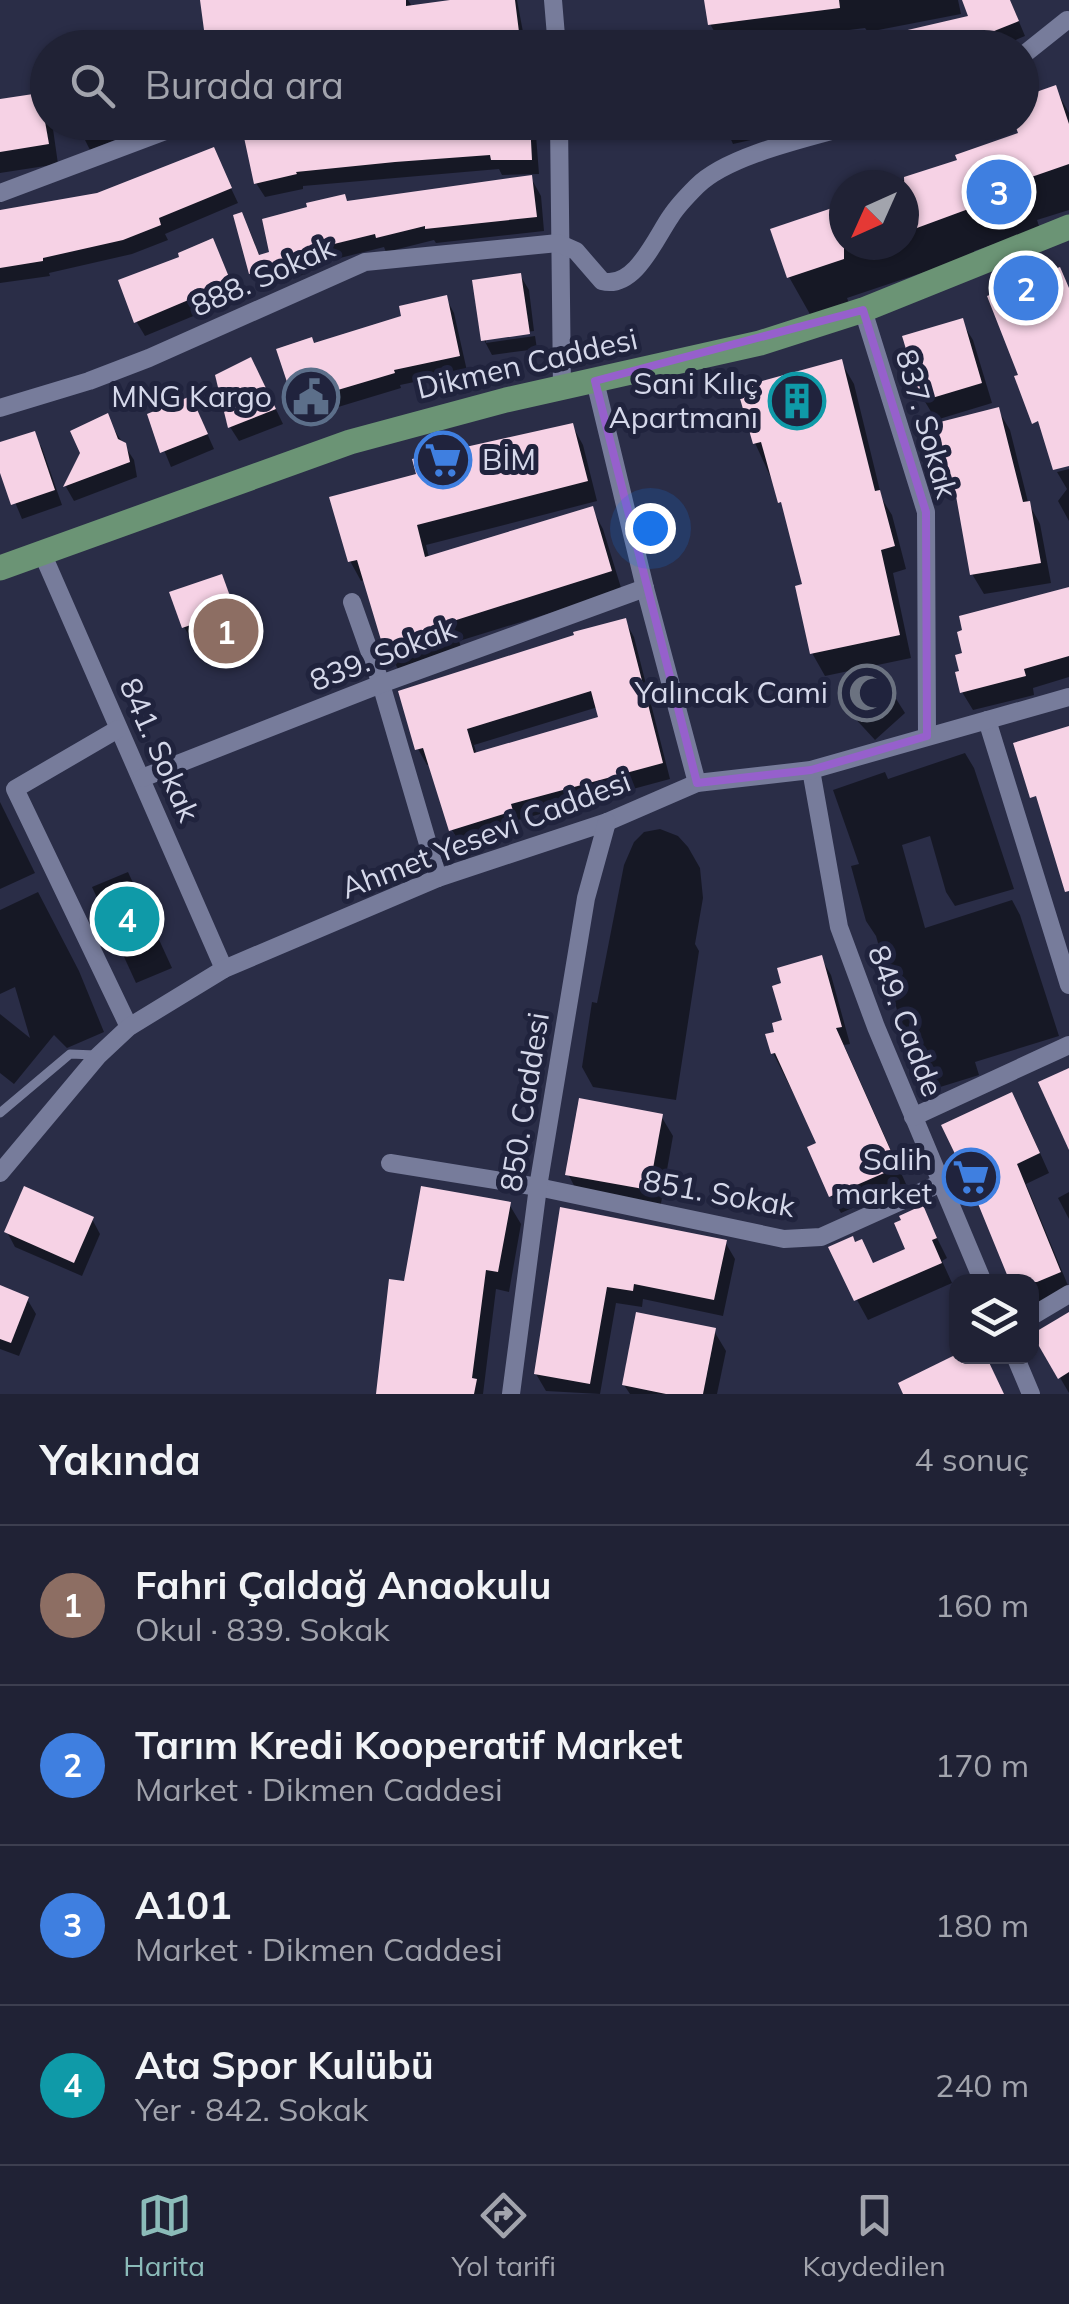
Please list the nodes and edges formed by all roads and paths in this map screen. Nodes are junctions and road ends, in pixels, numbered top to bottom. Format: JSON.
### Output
{"nodes":[{"id":1,"x":554,"y":0,"type":"edge"},
{"id":2,"x":1060,"y":0,"type":"edge"},
{"id":3,"x":1068,"y":23,"type":"edge"},
{"id":4,"x":556,"y":30,"type":"edge"},
{"id":5,"x":1039,"y":44,"type":"edge"},
{"id":6,"x":141,"y":140,"type":"edge"},
{"id":7,"x":559,"y":140,"type":"edge"},
{"id":8,"x":805,"y":140,"type":"edge"},
{"id":9,"x":0,"y":193,"type":"edge"},
{"id":10,"x":1069,"y":227,"type":"edge"},
{"id":11,"x":558,"y":244,"type":"junction"},
{"id":12,"x":864,"y":310,"type":"junction"},
{"id":13,"x":595,"y":381,"type":"junction"},
{"id":14,"x":562,"y":388,"type":"junction"},
{"id":15,"x":0,"y":408,"type":"edge"},
{"id":16,"x":43,"y":555,"type":"junction"},
{"id":17,"x":0,"y":568,"type":"edge"},
{"id":18,"x":645,"y":588,"type":"junction"},
{"id":19,"x":352,"y":602,"type":"dead end"},
{"id":20,"x":381,"y":684,"type":"junction"},
{"id":21,"x":1069,"y":697,"type":"edge"},
{"id":22,"x":986,"y":720,"type":"junction"},
{"id":23,"x":118,"y":729,"type":"junction"},
{"id":24,"x":927,"y":736,"type":"junction"},
{"id":25,"x":812,"y":770,"type":"junction"},
{"id":26,"x":142,"y":778,"type":"junction"},
{"id":27,"x":697,"y":783,"type":"junction"},
{"id":28,"x":607,"y":822,"type":"junction"},
{"id":29,"x":438,"y":878,"type":"junction"},
{"id":30,"x":224,"y":969,"type":"junction"},
{"id":31,"x":1069,"y":985,"type":"edge"},
{"id":32,"x":130,"y":1027,"type":"junction"},
{"id":33,"x":1069,"y":1045,"type":"edge"},
{"id":34,"x":98,"y":1056,"type":"junction"},
{"id":35,"x":0,"y":1113,"type":"edge"},
{"id":36,"x":913,"y":1116,"type":"junction"},
{"id":37,"x":390,"y":1163,"type":"dead end"},
{"id":38,"x":0,"y":1174,"type":"edge"},
{"id":39,"x":941,"y":1183,"type":"junction"},
{"id":40,"x":538,"y":1187,"type":"junction"},
{"id":41,"x":980,"y":1274,"type":"edge"},
{"id":42,"x":1069,"y":1294,"type":"edge"},
{"id":43,"x":1039,"y":1312,"type":"edge"},
{"id":44,"x":1018,"y":1364,"type":"edge"},
{"id":45,"x":514,"y":1393,"type":"edge"},
{"id":46,"x":1031,"y":1394,"type":"edge"}],
"edges":[{"from":1,"to":4,"type":"street"},
{"from":2,"to":3,"type":"street"},
{"from":3,"to":5,"type":"street"},
{"from":6,"to":9,"type":"street"},
{"from":7,"to":11,"type":"street"},
{"from":8,"to":11,"type":"street"},
{"from":10,"to":12,"type":"main road","name":"Dikmen Caddesi"},
{"from":11,"to":14,"type":"street"},
{"from":11,"to":15,"type":"street","name":"888. Sokak"},
{"from":12,"to":13,"type":"main road","name":"Dikmen Caddesi"},
{"from":12,"to":24,"type":"street","name":"837. Sokak"},
{"from":13,"to":14,"type":"main road","name":"Dikmen Caddesi"},
{"from":13,"to":18,"type":"street"},
{"from":14,"to":16,"type":"main road","name":"Dikmen Caddesi"},
{"from":16,"to":17,"type":"main road","name":"Dikmen Caddesi"},
{"from":16,"to":23,"type":"street","name":"841. Sokak"},
{"from":18,"to":20,"type":"street","name":"839. Sokak"},
{"from":18,"to":27,"type":"street"},
{"from":19,"to":20,"type":"street"},
{"from":20,"to":26,"type":"street","name":"839. Sokak"},
{"from":20,"to":29,"type":"street"},
{"from":21,"to":22,"type":"street","name":"Ahmet Yesevi Caddesi"},
{"from":22,"to":24,"type":"street","name":"Ahmet Yesevi Caddesi"},
{"from":22,"to":31,"type":"street"},
{"from":23,"to":26,"type":"street","name":"841. Sokak"},
{"from":23,"to":32,"type":"street"},
{"from":24,"to":25,"type":"street","name":"Ahmet Yesevi Caddesi"},
{"from":25,"to":27,"type":"street","name":"Ahmet Yesevi Caddesi"},
{"from":25,"to":36,"type":"street","name":"849. Cadde"},
{"from":26,"to":30,"type":"street","name":"841. Sokak"},
{"from":27,"to":28,"type":"street","name":"Ahmet Yesevi Caddesi"},
{"from":28,"to":29,"type":"street","name":"Ahmet Yesevi Caddesi"},
{"from":28,"to":40,"type":"street","name":"850. Caddesi"},
{"from":29,"to":30,"type":"street","name":"Ahmet Yesevi Caddesi"},
{"from":30,"to":32,"type":"street","name":"Ahmet Yesevi Caddesi"},
{"from":32,"to":34,"type":"street","name":"Ahmet Yesevi Caddesi"},
{"from":33,"to":36,"type":"street"},
{"from":34,"to":35,"type":"lane"},
{"from":34,"to":38,"type":"street","name":"Ahmet Yesevi Caddesi"},
{"from":36,"to":39,"type":"street","name":"849. Cadde"},
{"from":37,"to":40,"type":"street","name":"851. Sokak"},
{"from":39,"to":40,"type":"street","name":"851. Sokak"},
{"from":39,"to":41,"type":"street","name":"849. Cadde"},
{"from":40,"to":45,"type":"street","name":"850. Caddesi"},
{"from":42,"to":43,"type":"street"},
{"from":44,"to":46,"type":"street"}]}
